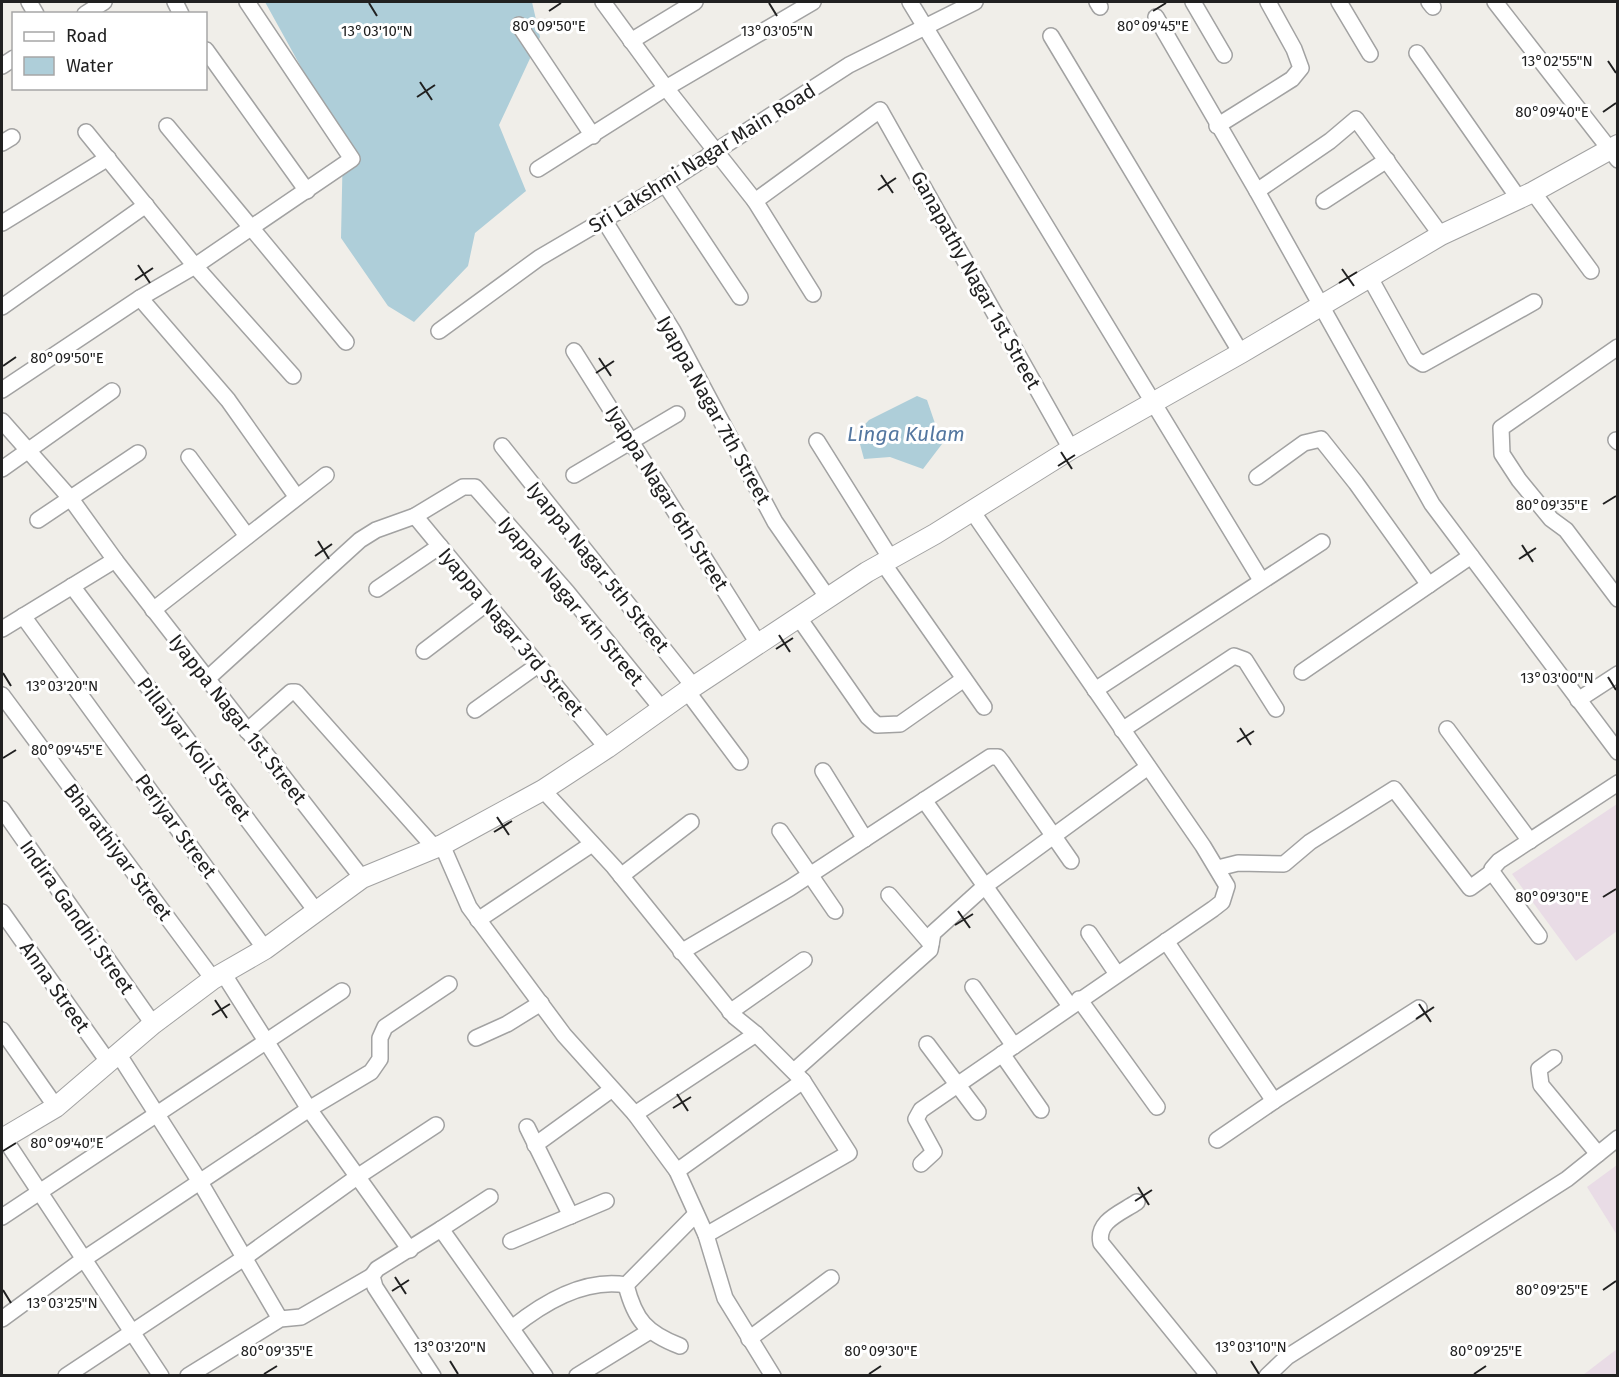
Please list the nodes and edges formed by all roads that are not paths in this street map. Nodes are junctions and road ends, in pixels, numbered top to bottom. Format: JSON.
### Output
{"nodes":[{"id":1,"x":104,"y":2,"type":"edge"},
{"id":2,"x":247,"y":2,"type":"edge"},
{"id":3,"x":603,"y":2,"type":"edge"},
{"id":4,"x":694,"y":2,"type":"edge"},
{"id":5,"x":813,"y":2,"type":"edge"},
{"id":6,"x":909,"y":2,"type":"edge"},
{"id":7,"x":975,"y":2,"type":"edge"},
{"id":8,"x":1193,"y":2,"type":"edge"},
{"id":9,"x":1268,"y":2,"type":"edge"},
{"id":10,"x":1339,"y":2,"type":"edge"},
{"id":11,"x":1495,"y":2,"type":"edge"},
{"id":12,"x":88,"y":12,"type":"edge"},
{"id":13,"x":1156,"y":17,"type":"dead end"},
{"id":14,"x":519,"y":25,"type":"dead end"},
{"id":15,"x":926,"y":28,"type":"junction"},
{"id":16,"x":1051,"y":36,"type":"dead end"},
{"id":17,"x":631,"y":41,"type":"junction"},
{"id":18,"x":207,"y":51,"type":"edge"},
{"id":19,"x":1417,"y":53,"type":"dead end"},
{"id":20,"x":1370,"y":54,"type":"dead end"},
{"id":21,"x":1224,"y":55,"type":"dead end"},
{"id":22,"x":666,"y":88,"type":"junction"},
{"id":23,"x":167,"y":126,"type":"dead end"},
{"id":24,"x":1217,"y":126,"type":"junction"},
{"id":25,"x":86,"y":132,"type":"dead end"},
{"id":26,"x":593,"y":136,"type":"junction"},
{"id":27,"x":716,"y":150,"type":"junction"},
{"id":28,"x":1615,"y":151,"type":"edge"},
{"id":29,"x":108,"y":158,"type":"junction"},
{"id":30,"x":1387,"y":160,"type":"junction"},
{"id":31,"x":538,"y":169,"type":"dead end"},
{"id":32,"x":665,"y":184,"type":"junction"},
{"id":33,"x":307,"y":190,"type":"junction"},
{"id":34,"x":1257,"y":191,"type":"junction"},
{"id":35,"x":1526,"y":195,"type":"junction"},
{"id":36,"x":754,"y":201,"type":"junction"},
{"id":37,"x":1324,"y":201,"type":"dead end"},
{"id":38,"x":146,"y":205,"type":"junction"},
{"id":39,"x":604,"y":220,"type":"junction"},
{"id":40,"x":2,"y":223,"type":"edge"},
{"id":41,"x":250,"y":227,"type":"junction"},
{"id":42,"x":1441,"y":235,"type":"junction"},
{"id":43,"x":195,"y":266,"type":"junction"},
{"id":44,"x":1591,"y":271,"type":"dead end"},
{"id":45,"x":1370,"y":276,"type":"junction"},
{"id":46,"x":813,"y":294,"type":"dead end"},
{"id":47,"x":740,"y":297,"type":"dead end"},
{"id":48,"x":140,"y":298,"type":"junction"},
{"id":49,"x":1534,"y":302,"type":"dead end"},
{"id":50,"x":1319,"y":305,"type":"junction"},
{"id":51,"x":2,"y":307,"type":"edge"},
{"id":52,"x":439,"y":331,"type":"dead end"},
{"id":53,"x":346,"y":342,"type":"dead end"},
{"id":54,"x":1617,"y":347,"type":"edge"},
{"id":55,"x":574,"y":351,"type":"dead end"},
{"id":56,"x":1240,"y":353,"type":"junction"},
{"id":57,"x":293,"y":376,"type":"dead end"},
{"id":58,"x":2,"y":390,"type":"edge"},
{"id":59,"x":112,"y":391,"type":"dead end"},
{"id":60,"x":1152,"y":404,"type":"junction"},
{"id":61,"x":677,"y":414,"type":"dead end"},
{"id":62,"x":2,"y":421,"type":"edge"},
{"id":63,"x":631,"y":441,"type":"junction"},
{"id":64,"x":817,"y":441,"type":"dead end"},
{"id":65,"x":502,"y":446,"type":"dead end"},
{"id":66,"x":1071,"y":449,"type":"junction"},
{"id":67,"x":26,"y":450,"type":"junction"},
{"id":68,"x":138,"y":453,"type":"dead end"},
{"id":69,"x":189,"y":457,"type":"dead end"},
{"id":70,"x":2,"y":469,"type":"edge"},
{"id":71,"x":326,"y":475,"type":"dead end"},
{"id":72,"x":574,"y":475,"type":"dead end"},
{"id":73,"x":1257,"y":477,"type":"dead end"},
{"id":74,"x":296,"y":496,"type":"junction"},
{"id":75,"x":71,"y":499,"type":"junction"},
{"id":76,"x":972,"y":511,"type":"junction"},
{"id":77,"x":416,"y":516,"type":"junction"},
{"id":78,"x":38,"y":520,"type":"dead end"},
{"id":79,"x":247,"y":536,"type":"junction"},
{"id":80,"x":1322,"y":542,"type":"dead end"},
{"id":81,"x":440,"y":546,"type":"junction"},
{"id":82,"x":1471,"y":556,"type":"junction"},
{"id":83,"x":115,"y":560,"type":"junction"},
{"id":84,"x":887,"y":561,"type":"junction"},
{"id":85,"x":1261,"y":580,"type":"junction"},
{"id":86,"x":1429,"y":585,"type":"junction"},
{"id":87,"x":72,"y":586,"type":"junction"},
{"id":88,"x":377,"y":589,"type":"dead end"},
{"id":89,"x":828,"y":598,"type":"junction"},
{"id":90,"x":1617,"y":598,"type":"edge"},
{"id":91,"x":487,"y":603,"type":"junction"},
{"id":92,"x":153,"y":610,"type":"junction"},
{"id":93,"x":23,"y":616,"type":"junction"},
{"id":94,"x":799,"y":618,"type":"junction"},
{"id":95,"x":2,"y":628,"type":"edge"},
{"id":96,"x":759,"y":645,"type":"junction"},
{"id":97,"x":424,"y":651,"type":"dead end"},
{"id":98,"x":538,"y":665,"type":"junction"},
{"id":99,"x":1302,"y":672,"type":"dead end"},
{"id":100,"x":1617,"y":674,"type":"edge"},
{"id":101,"x":207,"y":679,"type":"junction"},
{"id":102,"x":964,"y":679,"type":"junction"},
{"id":103,"x":691,"y":689,"type":"junction"},
{"id":104,"x":1095,"y":690,"type":"junction"},
{"id":105,"x":2,"y":695,"type":"edge"},
{"id":106,"x":1578,"y":700,"type":"junction"},
{"id":107,"x":984,"y":707,"type":"dead end"},
{"id":108,"x":662,"y":709,"type":"junction"},
{"id":109,"x":1276,"y":709,"type":"dead end"},
{"id":110,"x":475,"y":710,"type":"dead end"},
{"id":111,"x":1447,"y":729,"type":"dead end"},
{"id":112,"x":247,"y":730,"type":"junction"},
{"id":113,"x":1122,"y":730,"type":"junction"},
{"id":114,"x":607,"y":748,"type":"junction"},
{"id":115,"x":1617,"y":752,"type":"edge"},
{"id":116,"x":740,"y":762,"type":"dead end"},
{"id":117,"x":1148,"y":767,"type":"junction"},
{"id":118,"x":823,"y":771,"type":"dead end"},
{"id":119,"x":1617,"y":783,"type":"edge"},
{"id":120,"x":543,"y":790,"type":"junction"},
{"id":121,"x":924,"y":800,"type":"junction"},
{"id":122,"x":2,"y":809,"type":"edge"},
{"id":123,"x":691,"y":822,"type":"dead end"},
{"id":124,"x":780,"y":831,"type":"dead end"},
{"id":125,"x":1054,"y":836,"type":"junction"},
{"id":126,"x":865,"y":839,"type":"junction"},
{"id":127,"x":1530,"y":841,"type":"junction"},
{"id":128,"x":592,"y":844,"type":"junction"},
{"id":129,"x":438,"y":846,"type":"junction"},
{"id":130,"x":1071,"y":861,"type":"dead end"},
{"id":131,"x":1218,"y":868,"type":"junction"},
{"id":132,"x":1492,"y":872,"type":"junction"},
{"id":133,"x":810,"y":874,"type":"junction"},
{"id":134,"x":621,"y":876,"type":"junction"},
{"id":135,"x":362,"y":878,"type":"junction"},
{"id":136,"x":985,"y":886,"type":"junction"},
{"id":137,"x":890,"y":895,"type":"dead end"},
{"id":138,"x":316,"y":910,"type":"junction"},
{"id":139,"x":835,"y":911,"type":"dead end"},
{"id":140,"x":2,"y":912,"type":"edge"},
{"id":141,"x":478,"y":920,"type":"junction"},
{"id":142,"x":1089,"y":933,"type":"dead end"},
{"id":143,"x":1539,"y":936,"type":"dead end"},
{"id":144,"x":1166,"y":941,"type":"junction"},
{"id":145,"x":931,"y":944,"type":"junction"},
{"id":146,"x":265,"y":948,"type":"junction"},
{"id":147,"x":681,"y":952,"type":"junction"},
{"id":148,"x":804,"y":960,"type":"dead end"},
{"id":149,"x":1117,"y":974,"type":"junction"},
{"id":150,"x":218,"y":976,"type":"junction"},
{"id":151,"x":449,"y":984,"type":"dead end"},
{"id":152,"x":973,"y":987,"type":"dead end"},
{"id":153,"x":342,"y":991,"type":"dead end"},
{"id":154,"x":541,"y":1003,"type":"junction"},
{"id":155,"x":1075,"y":1003,"type":"junction"},
{"id":156,"x":1419,"y":1008,"type":"dead end"},
{"id":157,"x":730,"y":1012,"type":"junction"},
{"id":158,"x":153,"y":1024,"type":"junction"},
{"id":159,"x":2,"y":1030,"type":"edge"},
{"id":160,"x":756,"y":1034,"type":"junction"},
{"id":161,"x":476,"y":1038,"type":"dead end"},
{"id":162,"x":266,"y":1041,"type":"junction"},
{"id":163,"x":927,"y":1044,"type":"dead end"},
{"id":164,"x":1008,"y":1050,"type":"junction"},
{"id":165,"x":1554,"y":1058,"type":"dead end"},
{"id":166,"x":114,"y":1059,"type":"junction"},
{"id":167,"x":799,"y":1076,"type":"junction"},
{"id":168,"x":956,"y":1085,"type":"junction"},
{"id":169,"x":611,"y":1090,"type":"junction"},
{"id":170,"x":1274,"y":1101,"type":"junction"},
{"id":171,"x":56,"y":1107,"type":"junction"},
{"id":172,"x":1157,"y":1107,"type":"dead end"},
{"id":173,"x":309,"y":1109,"type":"junction"},
{"id":174,"x":1041,"y":1110,"type":"dead end"},
{"id":175,"x":978,"y":1112,"type":"dead end"},
{"id":176,"x":157,"y":1113,"type":"junction"},
{"id":177,"x":635,"y":1114,"type":"junction"},
{"id":178,"x":436,"y":1125,"type":"dead end"},
{"id":179,"x":527,"y":1127,"type":"dead end"},
{"id":180,"x":3,"y":1138,"type":"edge"},
{"id":181,"x":1617,"y":1138,"type":"edge"},
{"id":182,"x":1217,"y":1140,"type":"dead end"},
{"id":183,"x":536,"y":1145,"type":"junction"},
{"id":184,"x":1598,"y":1154,"type":"junction"},
{"id":185,"x":921,"y":1164,"type":"dead end"},
{"id":186,"x":677,"y":1171,"type":"junction"},
{"id":187,"x":357,"y":1177,"type":"junction"},
{"id":188,"x":200,"y":1182,"type":"junction"},
{"id":189,"x":39,"y":1191,"type":"junction"},
{"id":190,"x":490,"y":1197,"type":"dead end"},
{"id":191,"x":606,"y":1201,"type":"dead end"},
{"id":192,"x":1137,"y":1202,"type":"dead end"},
{"id":193,"x":696,"y":1214,"type":"junction"},
{"id":194,"x":571,"y":1216,"type":"junction"},
{"id":195,"x":2,"y":1217,"type":"edge"},
{"id":196,"x":441,"y":1229,"type":"junction"},
{"id":197,"x":706,"y":1235,"type":"junction"},
{"id":198,"x":511,"y":1241,"type":"dead end"},
{"id":199,"x":410,"y":1250,"type":"junction"},
{"id":200,"x":244,"y":1258,"type":"junction"},
{"id":201,"x":84,"y":1259,"type":"junction"},
{"id":202,"x":372,"y":1276,"type":"junction"},
{"id":203,"x":831,"y":1278,"type":"dead end"},
{"id":204,"x":626,"y":1285,"type":"junction"},
{"id":205,"x":2,"y":1319,"type":"edge"},
{"id":206,"x":280,"y":1319,"type":"junction"},
{"id":207,"x":512,"y":1328,"type":"junction"},
{"id":208,"x":650,"y":1331,"type":"junction"},
{"id":209,"x":131,"y":1332,"type":"junction"},
{"id":210,"x":749,"y":1339,"type":"junction"},
{"id":211,"x":680,"y":1346,"type":"dead end"},
{"id":212,"x":66,"y":1376,"type":"edge"},
{"id":213,"x":161,"y":1376,"type":"edge"},
{"id":214,"x":188,"y":1376,"type":"edge"},
{"id":215,"x":433,"y":1376,"type":"edge"},
{"id":216,"x":545,"y":1376,"type":"edge"},
{"id":217,"x":577,"y":1376,"type":"edge"},
{"id":218,"x":773,"y":1376,"type":"edge"},
{"id":219,"x":1209,"y":1376,"type":"edge"},
{"id":220,"x":1267,"y":1376,"type":"edge"}],
"edges":[{"from":1,"to":12,"type":"street"},
{"from":2,"to":33,"type":"street"},
{"from":3,"to":17,"type":"street"},
{"from":4,"to":17,"type":"street"},
{"from":5,"to":22,"type":"street"},
{"from":6,"to":15,"type":"street"},
{"from":7,"to":15,"type":"street","name":"Sri Lakshmi Nagar Main Road"},
{"from":8,"to":21,"type":"street"},
{"from":9,"to":24,"type":"street"},
{"from":10,"to":20,"type":"street"},
{"from":11,"to":28,"type":"street"},
{"from":13,"to":24,"type":"street"},
{"from":14,"to":26,"type":"street"},
{"from":15,"to":27,"type":"street","name":"Sri Lakshmi Nagar Main Road"},
{"from":15,"to":60,"type":"street"},
{"from":16,"to":56,"type":"street"},
{"from":17,"to":22,"type":"street"},
{"from":18,"to":33,"type":"street"},
{"from":19,"to":35,"type":"street"},
{"from":22,"to":26,"type":"street"},
{"from":22,"to":27,"type":"street"},
{"from":23,"to":41,"type":"street"},
{"from":24,"to":34,"type":"street"},
{"from":25,"to":29,"type":"street"},
{"from":26,"to":31,"type":"street"},
{"from":27,"to":32,"type":"street","name":"Sri Lakshmi Nagar Main Road"},
{"from":27,"to":36,"type":"street"},
{"from":28,"to":35,"type":"street"},
{"from":29,"to":38,"type":"street"},
{"from":29,"to":40,"type":"street"},
{"from":30,"to":34,"type":"street"},
{"from":30,"to":37,"type":"street"},
{"from":30,"to":42,"type":"street"},
{"from":32,"to":39,"type":"street","name":"Sri Lakshmi Nagar Main Road"},
{"from":32,"to":47,"type":"street"},
{"from":33,"to":41,"type":"street"},
{"from":34,"to":50,"type":"street"},
{"from":35,"to":42,"type":"street"},
{"from":35,"to":44,"type":"street"},
{"from":36,"to":46,"type":"street"},
{"from":36,"to":66,"type":"street","name":"Ganapathy Nagar 1st Street"},
{"from":38,"to":43,"type":"street"},
{"from":38,"to":51,"type":"street"},
{"from":39,"to":52,"type":"street","name":"Sri Lakshmi Nagar Main Road"},
{"from":39,"to":89,"type":"street","name":"Iyappa Nagar 7th Street"},
{"from":41,"to":43,"type":"street"},
{"from":41,"to":53,"type":"street"},
{"from":42,"to":45,"type":"street"},
{"from":43,"to":48,"type":"street"},
{"from":43,"to":57,"type":"street"},
{"from":45,"to":49,"type":"street"},
{"from":45,"to":50,"type":"street"},
{"from":48,"to":58,"type":"street"},
{"from":48,"to":74,"type":"street"},
{"from":50,"to":56,"type":"street"},
{"from":50,"to":82,"type":"street"},
{"from":54,"to":90,"type":"street"},
{"from":55,"to":63,"type":"street","name":"Iyappa Nagar 6th Street"},
{"from":56,"to":60,"type":"street"},
{"from":59,"to":67,"type":"street"},
{"from":60,"to":66,"type":"street"},
{"from":60,"to":85,"type":"street"},
{"from":61,"to":63,"type":"street"},
{"from":62,"to":67,"type":"street","name":"Iyappa Nagar 1st Street"},
{"from":63,"to":72,"type":"street"},
{"from":63,"to":96,"type":"street","name":"Iyappa Nagar 6th Street"},
{"from":64,"to":84,"type":"street"},
{"from":65,"to":103,"type":"street","name":"Iyappa Nagar 5th Street"},
{"from":66,"to":76,"type":"street"},
{"from":67,"to":70,"type":"street"},
{"from":67,"to":75,"type":"street","name":"Iyappa Nagar 1st Street"},
{"from":68,"to":75,"type":"street"},
{"from":69,"to":79,"type":"street"},
{"from":71,"to":74,"type":"street"},
{"from":73,"to":86,"type":"street"},
{"from":74,"to":79,"type":"street"},
{"from":75,"to":78,"type":"street"},
{"from":75,"to":83,"type":"street","name":"Iyappa Nagar 1st Street"},
{"from":76,"to":84,"type":"street"},
{"from":76,"to":104,"type":"street"},
{"from":77,"to":81,"type":"street","name":"Iyappa Nagar 3rd Street"},
{"from":77,"to":101,"type":"street"},
{"from":77,"to":108,"type":"street","name":"Iyappa Nagar 4th Street"},
{"from":79,"to":92,"type":"street"},
{"from":80,"to":85,"type":"street"},
{"from":81,"to":88,"type":"street"},
{"from":81,"to":91,"type":"street","name":"Iyappa Nagar 3rd Street"},
{"from":82,"to":86,"type":"street"},
{"from":82,"to":106,"type":"street"},
{"from":83,"to":87,"type":"street"},
{"from":83,"to":92,"type":"street","name":"Iyappa Nagar 1st Street"},
{"from":84,"to":89,"type":"street"},
{"from":84,"to":102,"type":"street"},
{"from":85,"to":104,"type":"street"},
{"from":86,"to":99,"type":"street"},
{"from":87,"to":93,"type":"street"},
{"from":87,"to":138,"type":"street","name":"Pillaiyar Koil Street"},
{"from":89,"to":94,"type":"street"},
{"from":91,"to":97,"type":"street"},
{"from":91,"to":98,"type":"street","name":"Iyappa Nagar 3rd Street"},
{"from":92,"to":101,"type":"street","name":"Iyappa Nagar 1st Street"},
{"from":93,"to":95,"type":"street"},
{"from":93,"to":146,"type":"street","name":"Periyar Street"},
{"from":94,"to":96,"type":"street"},
{"from":94,"to":102,"type":"street"},
{"from":96,"to":103,"type":"street"},
{"from":98,"to":110,"type":"street"},
{"from":98,"to":114,"type":"street","name":"Iyappa Nagar 3rd Street"},
{"from":100,"to":106,"type":"street"},
{"from":101,"to":112,"type":"street","name":"Iyappa Nagar 1st Street"},
{"from":102,"to":107,"type":"street"},
{"from":103,"to":108,"type":"street"},
{"from":103,"to":116,"type":"street","name":"Iyappa Nagar 5th Street"},
{"from":104,"to":113,"type":"street"},
{"from":105,"to":150,"type":"street","name":"Bharathiyar Street"},
{"from":106,"to":115,"type":"street"},
{"from":108,"to":114,"type":"street"},
{"from":109,"to":113,"type":"street"},
{"from":111,"to":127,"type":"street"},
{"from":112,"to":129,"type":"street"},
{"from":112,"to":135,"type":"street","name":"Iyappa Nagar 1st Street"},
{"from":113,"to":117,"type":"street"},
{"from":114,"to":120,"type":"street"},
{"from":117,"to":125,"type":"street"},
{"from":117,"to":131,"type":"street"},
{"from":118,"to":126,"type":"street"},
{"from":119,"to":127,"type":"street"},
{"from":120,"to":128,"type":"street"},
{"from":120,"to":129,"type":"street"},
{"from":121,"to":125,"type":"street"},
{"from":121,"to":126,"type":"street"},
{"from":121,"to":136,"type":"street"},
{"from":122,"to":158,"type":"street","name":"Indira Gandhi Street"},
{"from":123,"to":134,"type":"street"},
{"from":124,"to":133,"type":"street"},
{"from":125,"to":130,"type":"street"},
{"from":125,"to":136,"type":"street"},
{"from":126,"to":133,"type":"street"},
{"from":127,"to":132,"type":"street"},
{"from":128,"to":134,"type":"street"},
{"from":128,"to":141,"type":"street"},
{"from":129,"to":135,"type":"street"},
{"from":129,"to":141,"type":"street"},
{"from":131,"to":132,"type":"street"},
{"from":131,"to":144,"type":"street"},
{"from":132,"to":143,"type":"street"},
{"from":133,"to":139,"type":"street"},
{"from":133,"to":147,"type":"street"},
{"from":134,"to":147,"type":"street"},
{"from":135,"to":138,"type":"street"},
{"from":136,"to":145,"type":"street"},
{"from":136,"to":155,"type":"street"},
{"from":137,"to":145,"type":"street"},
{"from":138,"to":146,"type":"street"},
{"from":140,"to":166,"type":"street","name":"Anna Street"},
{"from":141,"to":154,"type":"street"},
{"from":142,"to":149,"type":"street"},
{"from":144,"to":149,"type":"street"},
{"from":144,"to":170,"type":"street"},
{"from":145,"to":167,"type":"street"},
{"from":146,"to":150,"type":"street"},
{"from":147,"to":157,"type":"street"},
{"from":148,"to":157,"type":"street"},
{"from":149,"to":155,"type":"street"},
{"from":150,"to":158,"type":"street"},
{"from":150,"to":162,"type":"street","name":"Bharathiyar Street"},
{"from":151,"to":173,"type":"street"},
{"from":152,"to":164,"type":"street"},
{"from":153,"to":162,"type":"street"},
{"from":154,"to":161,"type":"street"},
{"from":154,"to":169,"type":"street"},
{"from":155,"to":164,"type":"street"},
{"from":155,"to":172,"type":"street"},
{"from":156,"to":170,"type":"street"},
{"from":157,"to":160,"type":"street"},
{"from":158,"to":166,"type":"street"},
{"from":159,"to":171,"type":"street"},
{"from":160,"to":167,"type":"street"},
{"from":160,"to":177,"type":"street"},
{"from":162,"to":173,"type":"street","name":"Bharathiyar Street"},
{"from":162,"to":176,"type":"street"},
{"from":163,"to":168,"type":"street"},
{"from":164,"to":168,"type":"street"},
{"from":164,"to":174,"type":"street"},
{"from":165,"to":184,"type":"street"},
{"from":166,"to":171,"type":"street"},
{"from":166,"to":176,"type":"street","name":"Anna Street"},
{"from":167,"to":186,"type":"street"},
{"from":167,"to":197,"type":"street"},
{"from":168,"to":175,"type":"street"},
{"from":168,"to":185,"type":"street"},
{"from":169,"to":177,"type":"street"},
{"from":169,"to":183,"type":"street"},
{"from":170,"to":182,"type":"street"},
{"from":171,"to":180,"type":"street"},
{"from":173,"to":187,"type":"street","name":"Bharathiyar Street"},
{"from":173,"to":188,"type":"street"},
{"from":176,"to":188,"type":"street","name":"Anna Street"},
{"from":176,"to":189,"type":"street"},
{"from":177,"to":186,"type":"street"},
{"from":178,"to":187,"type":"street"},
{"from":179,"to":183,"type":"street"},
{"from":180,"to":189,"type":"street"},
{"from":181,"to":184,"type":"street"},
{"from":183,"to":194,"type":"street"},
{"from":184,"to":220,"type":"street"},
{"from":186,"to":193,"type":"street"},
{"from":187,"to":199,"type":"street","name":"Bharathiyar Street"},
{"from":187,"to":200,"type":"street"},
{"from":188,"to":200,"type":"street","name":"Anna Street"},
{"from":188,"to":201,"type":"street"},
{"from":189,"to":195,"type":"street"},
{"from":189,"to":201,"type":"street"},
{"from":190,"to":196,"type":"street"},
{"from":191,"to":194,"type":"street"},
{"from":192,"to":219,"type":"street"},
{"from":193,"to":197,"type":"street"},
{"from":193,"to":204,"type":"street"},
{"from":194,"to":198,"type":"street"},
{"from":196,"to":199,"type":"street"},
{"from":196,"to":207,"type":"street"},
{"from":197,"to":210,"type":"street"},
{"from":199,"to":202,"type":"street"},
{"from":200,"to":206,"type":"street","name":"Anna Street"},
{"from":200,"to":209,"type":"street"},
{"from":201,"to":205,"type":"street"},
{"from":201,"to":209,"type":"street"},
{"from":202,"to":206,"type":"street"},
{"from":202,"to":215,"type":"street"},
{"from":203,"to":210,"type":"street"},
{"from":204,"to":207,"type":"street"},
{"from":204,"to":208,"type":"street"},
{"from":206,"to":214,"type":"street"},
{"from":207,"to":216,"type":"street"},
{"from":208,"to":211,"type":"street"},
{"from":208,"to":217,"type":"street"},
{"from":209,"to":212,"type":"street"},
{"from":209,"to":213,"type":"street"},
{"from":210,"to":218,"type":"street"}]}
